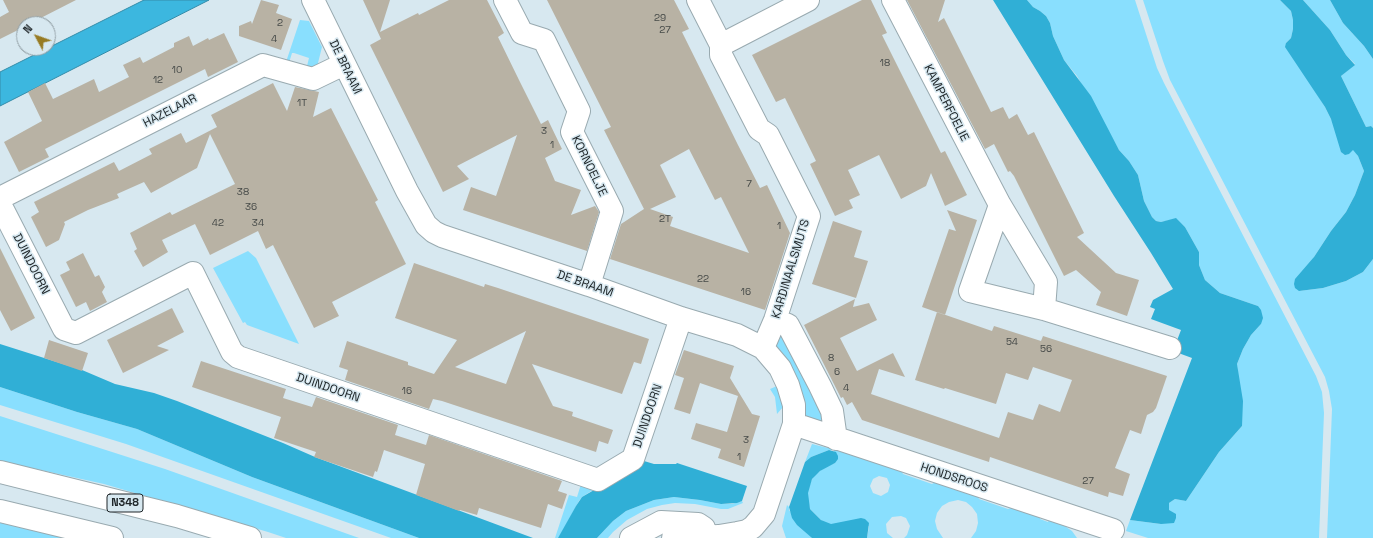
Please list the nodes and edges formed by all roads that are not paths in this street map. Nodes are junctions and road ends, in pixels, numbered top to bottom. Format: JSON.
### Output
{"nodes":[{"id":1,"x":313,"y":0,"type":"edge"},
{"id":2,"x":505,"y":0,"type":"edge"},
{"id":3,"x":698,"y":0,"type":"edge"},
{"id":4,"x":808,"y":0,"type":"edge"},
{"id":5,"x":893,"y":0,"type":"edge"},
{"id":6,"x":720,"y":45,"type":"junction"},
{"id":7,"x":344,"y":64,"type":"junction"},
{"id":8,"x":0,"y":198,"type":"edge"},
{"id":9,"x":0,"y":204,"type":"edge"},
{"id":10,"x":1000,"y":206,"type":"junction"},
{"id":11,"x":589,"y":285,"type":"junction"},
{"id":12,"x":1044,"y":309,"type":"junction"},
{"id":13,"x":681,"y":318,"type":"junction"},
{"id":14,"x":775,"y":320,"type":"junction"},
{"id":15,"x":763,"y":348,"type":"junction"},
{"id":16,"x":1170,"y":348,"type":"dead end"},
{"id":17,"x":794,"y":424,"type":"junction"},
{"id":18,"x":836,"y":439,"type":"junction"},
{"id":19,"x":0,"y":472,"type":"edge"},
{"id":20,"x":0,"y":511,"type":"edge"},
{"id":21,"x":1113,"y":530,"type":"dead end"},
{"id":22,"x":719,"y":536,"type":"junction"},
{"id":23,"x":112,"y":538,"type":"edge"},
{"id":24,"x":250,"y":538,"type":"edge"},
{"id":25,"x":631,"y":538,"type":"edge"},
{"id":26,"x":672,"y":538,"type":"edge"}],
"edges":[{"from":1,"to":7,"type":"street","name":"DE BRAAM"},
{"from":2,"to":11,"type":"street","name":"KORNOELJE"},
{"from":3,"to":6,"type":"street","name":"KARDINAALSMUTS"},
{"from":4,"to":6,"type":"street"},
{"from":5,"to":10,"type":"street","name":"KAMPERFOELIE"},
{"from":6,"to":14,"type":"street","name":"KARDINAALSMUTS"},
{"from":7,"to":8,"type":"street","name":"HAZELAAR"},
{"from":7,"to":11,"type":"street","name":"DE BRAAM"},
{"from":9,"to":13,"type":"street","name":"DUINDOORN"},
{"from":10,"to":12,"type":"street","name":"KAMPERFOELIE"},
{"from":10,"to":12,"type":"street"},
{"from":11,"to":13,"type":"street","name":"DE BRAAM"},
{"from":12,"to":16,"type":"street"},
{"from":13,"to":15,"type":"street","name":"DE BRAAM"},
{"from":14,"to":15,"type":"street","name":"KARDINAALSMUTS"},
{"from":14,"to":18,"type":"street"},
{"from":15,"to":17,"type":"street","name":"DE BRAAM"},
{"from":17,"to":18,"type":"street","name":"HONDSROOS"},
{"from":17,"to":22,"type":"street","name":"DE BRAAM"},
{"from":18,"to":21,"type":"street","name":"HONDSROOS"},
{"from":19,"to":24,"type":"street","number":"N348"},
{"from":20,"to":23,"type":"street"},
{"from":22,"to":25,"type":"street"},
{"from":22,"to":26,"type":"street","name":"DE BRAAM"}]}
